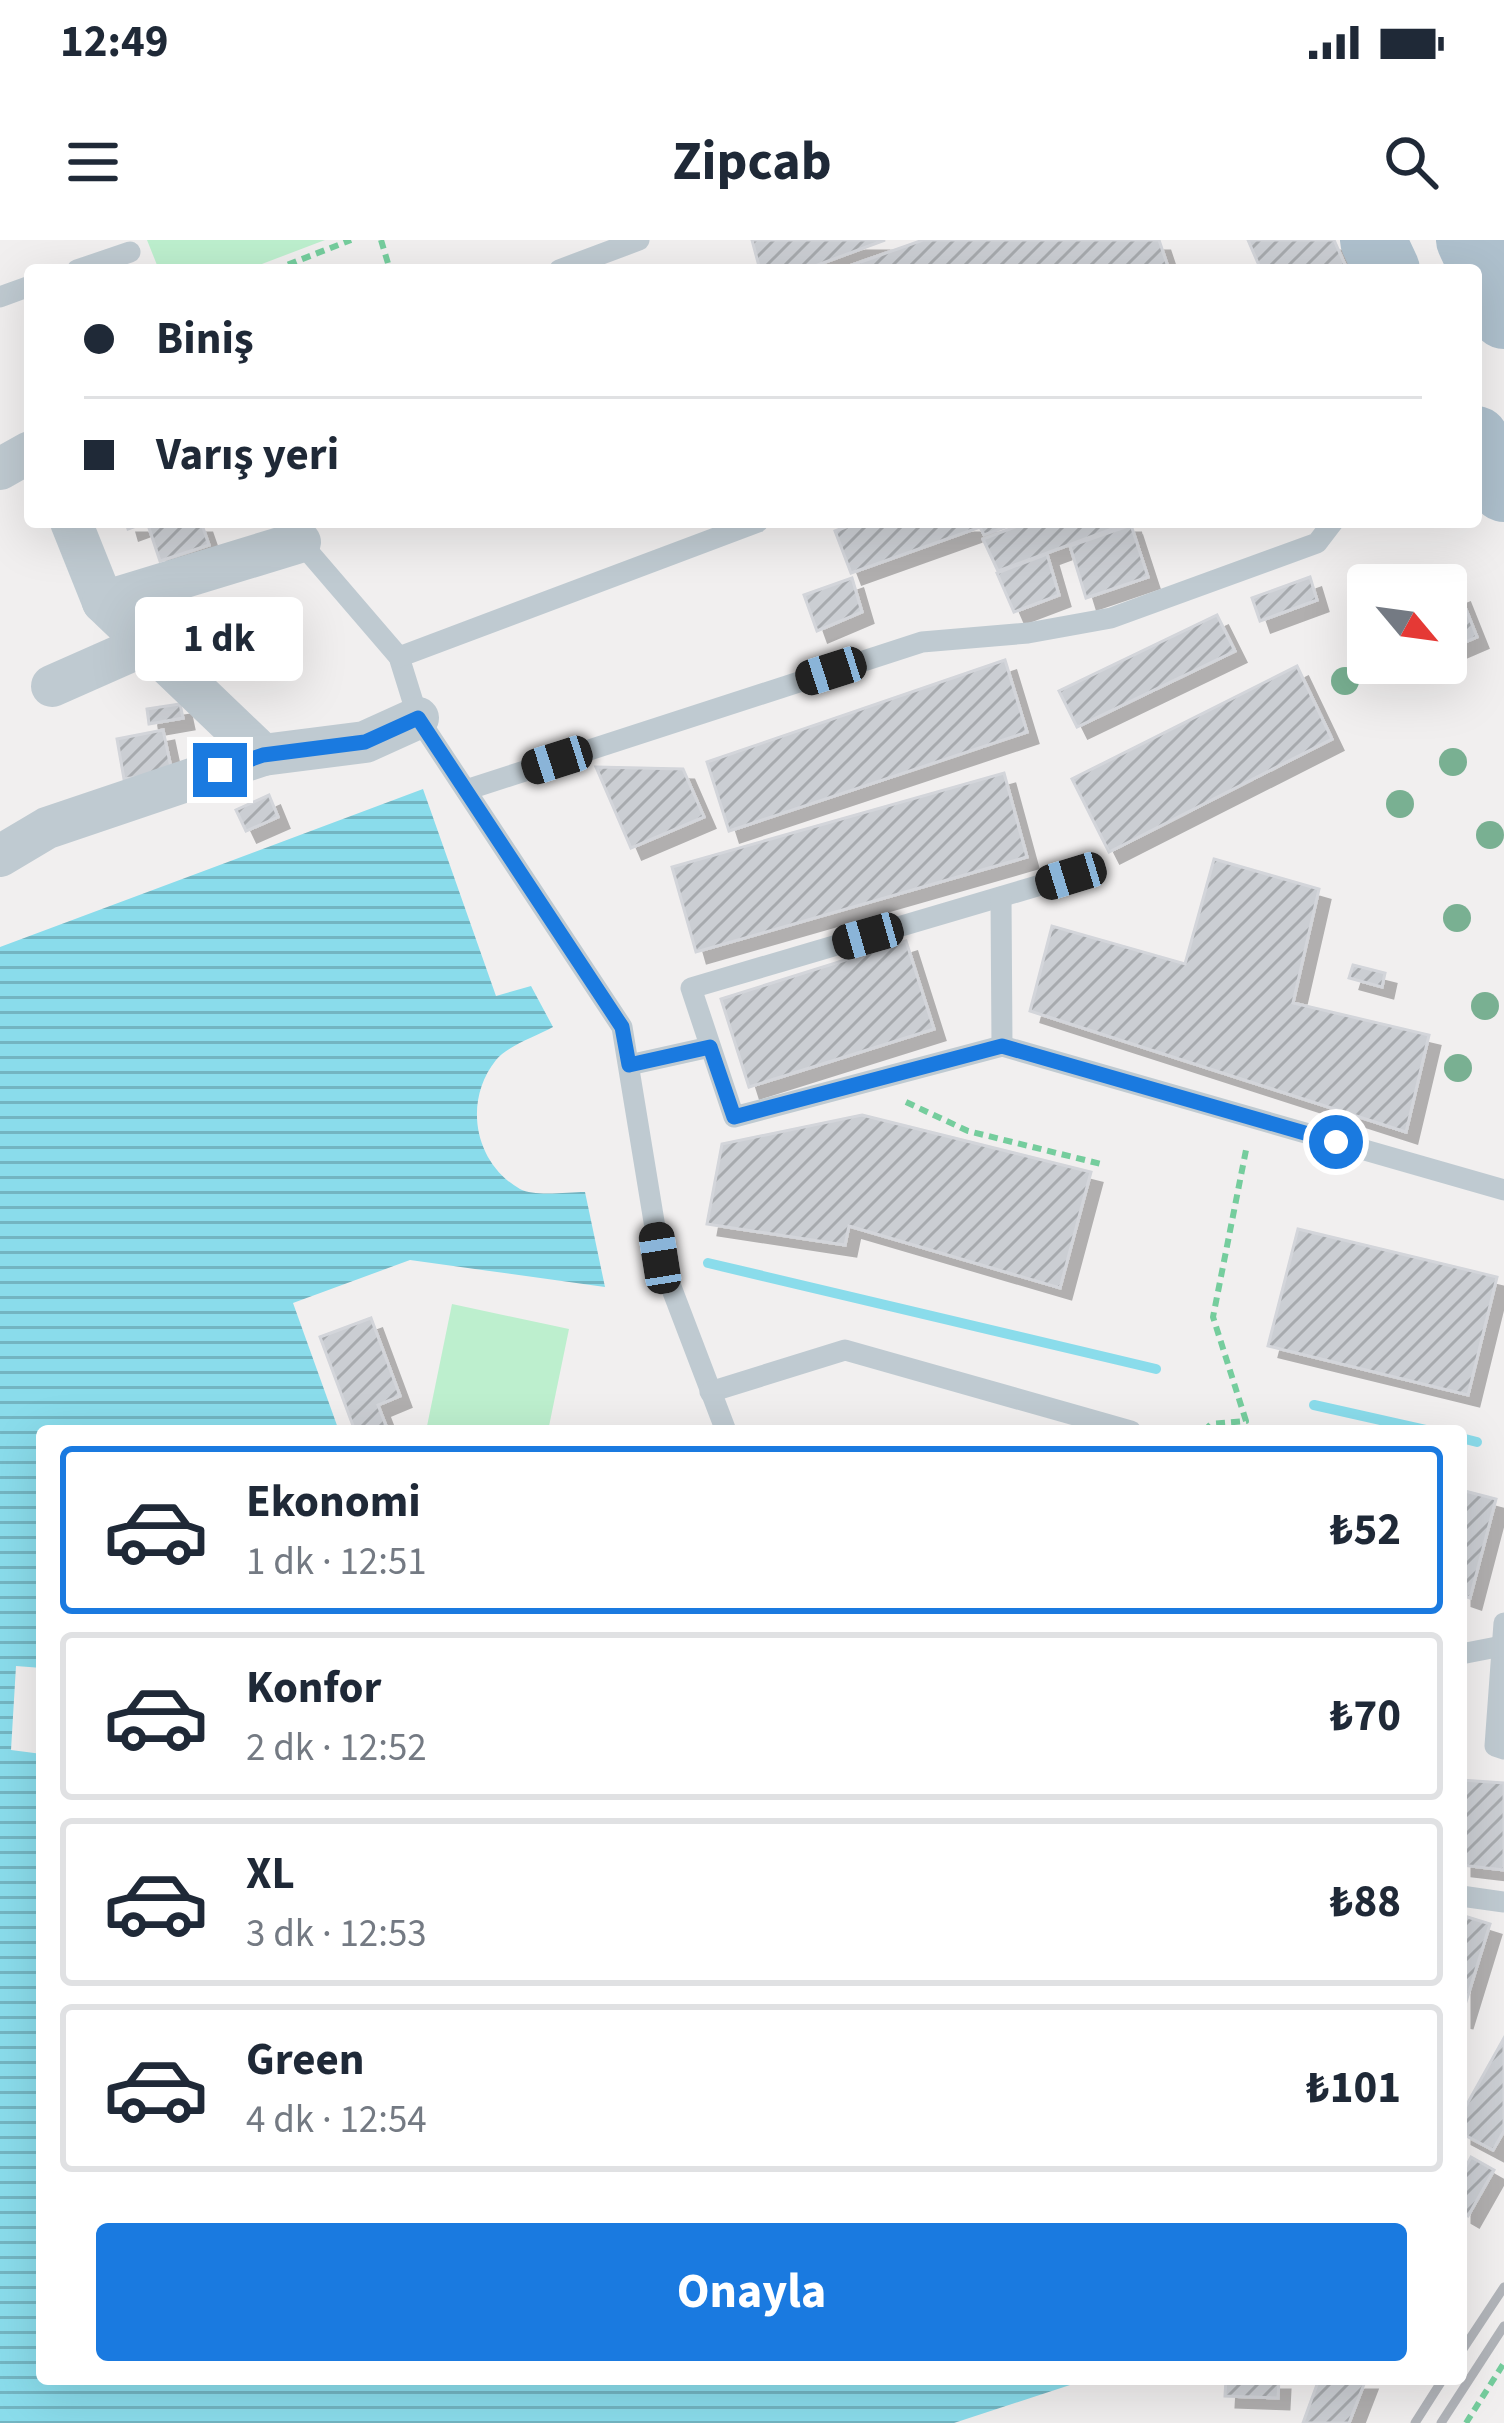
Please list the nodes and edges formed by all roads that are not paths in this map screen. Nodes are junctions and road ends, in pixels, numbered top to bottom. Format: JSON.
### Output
{"nodes":[{"id":1,"x":639,"y":240,"type":"edge"},
{"id":2,"x":131,"y":254,"type":"edge"},
{"id":3,"x":97,"y":264,"type":"edge"},
{"id":4,"x":575,"y":264,"type":"edge"},
{"id":5,"x":1482,"y":268,"type":"edge"},
{"id":6,"x":1504,"y":316,"type":"edge"},
{"id":7,"x":1482,"y":450,"type":"edge"},
{"id":8,"x":1504,"y":489,"type":"edge"},
{"id":9,"x":73,"y":528,"type":"edge"},
{"id":10,"x":742,"y":528,"type":"edge"},
{"id":11,"x":1328,"y":528,"type":"edge"},
{"id":12,"x":291,"y":532,"type":"edge"},
{"id":13,"x":103,"y":602,"type":"junction"},
{"id":14,"x":147,"y":644,"type":"junction"},
{"id":15,"x":399,"y":657,"type":"junction"},
{"id":16,"x":52,"y":686,"type":"dead end"},
{"id":17,"x":418,"y":718,"type":"junction"},
{"id":18,"x":263,"y":755,"type":"junction"},
{"id":19,"x":466,"y":790,"type":"junction"},
{"id":20,"x":0,"y":856,"type":"edge"},
{"id":21,"x":1071,"y":876,"type":"dead end"},
{"id":22,"x":1001,"y":897,"type":"junction"},
{"id":23,"x":1002,"y":1046,"type":"junction"},
{"id":24,"x":710,"y":1047,"type":"junction"},
{"id":25,"x":629,"y":1065,"type":"junction"},
{"id":26,"x":1504,"y":1190,"type":"edge"},
{"id":27,"x":710,"y":1391,"type":"junction"},
{"id":28,"x":724,"y":1425,"type":"edge"},
{"id":29,"x":1110,"y":1425,"type":"edge"},
{"id":30,"x":1503,"y":1635,"type":"edge"},
{"id":31,"x":1467,"y":1651,"type":"edge"},
{"id":32,"x":1504,"y":1749,"type":"edge"},
{"id":33,"x":1467,"y":1897,"type":"edge"},
{"id":34,"x":1504,"y":1903,"type":"edge"}],
"edges":[{"from":1,"to":4,"type":"lane"},
{"from":2,"to":3,"type":"lane"},
{"from":5,"to":6,"type":"main road"},
{"from":7,"to":8,"type":"main road"},
{"from":9,"to":13,"type":"street"},
{"from":10,"to":15,"type":"lane"},
{"from":11,"to":19,"type":"lane"},
{"from":12,"to":13,"type":"street"},
{"from":12,"to":15,"type":"lane"},
{"from":13,"to":14,"type":"street"},
{"from":14,"to":16,"type":"street"},
{"from":14,"to":18,"type":"street"},
{"from":15,"to":17,"type":"lane"},
{"from":17,"to":18,"type":"street"},
{"from":17,"to":19,"type":"lane"},
{"from":18,"to":20,"type":"street"},
{"from":19,"to":25,"type":"lane"},
{"from":21,"to":22,"type":"lane"},
{"from":22,"to":23,"type":"lane"},
{"from":22,"to":24,"type":"lane"},
{"from":23,"to":24,"type":"lane"},
{"from":23,"to":26,"type":"lane"},
{"from":24,"to":25,"type":"lane"},
{"from":25,"to":27,"type":"lane"},
{"from":27,"to":28,"type":"lane"},
{"from":27,"to":29,"type":"lane"},
{"from":30,"to":31,"type":"lane"},
{"from":30,"to":32,"type":"lane"},
{"from":33,"to":34,"type":"lane"}]}
